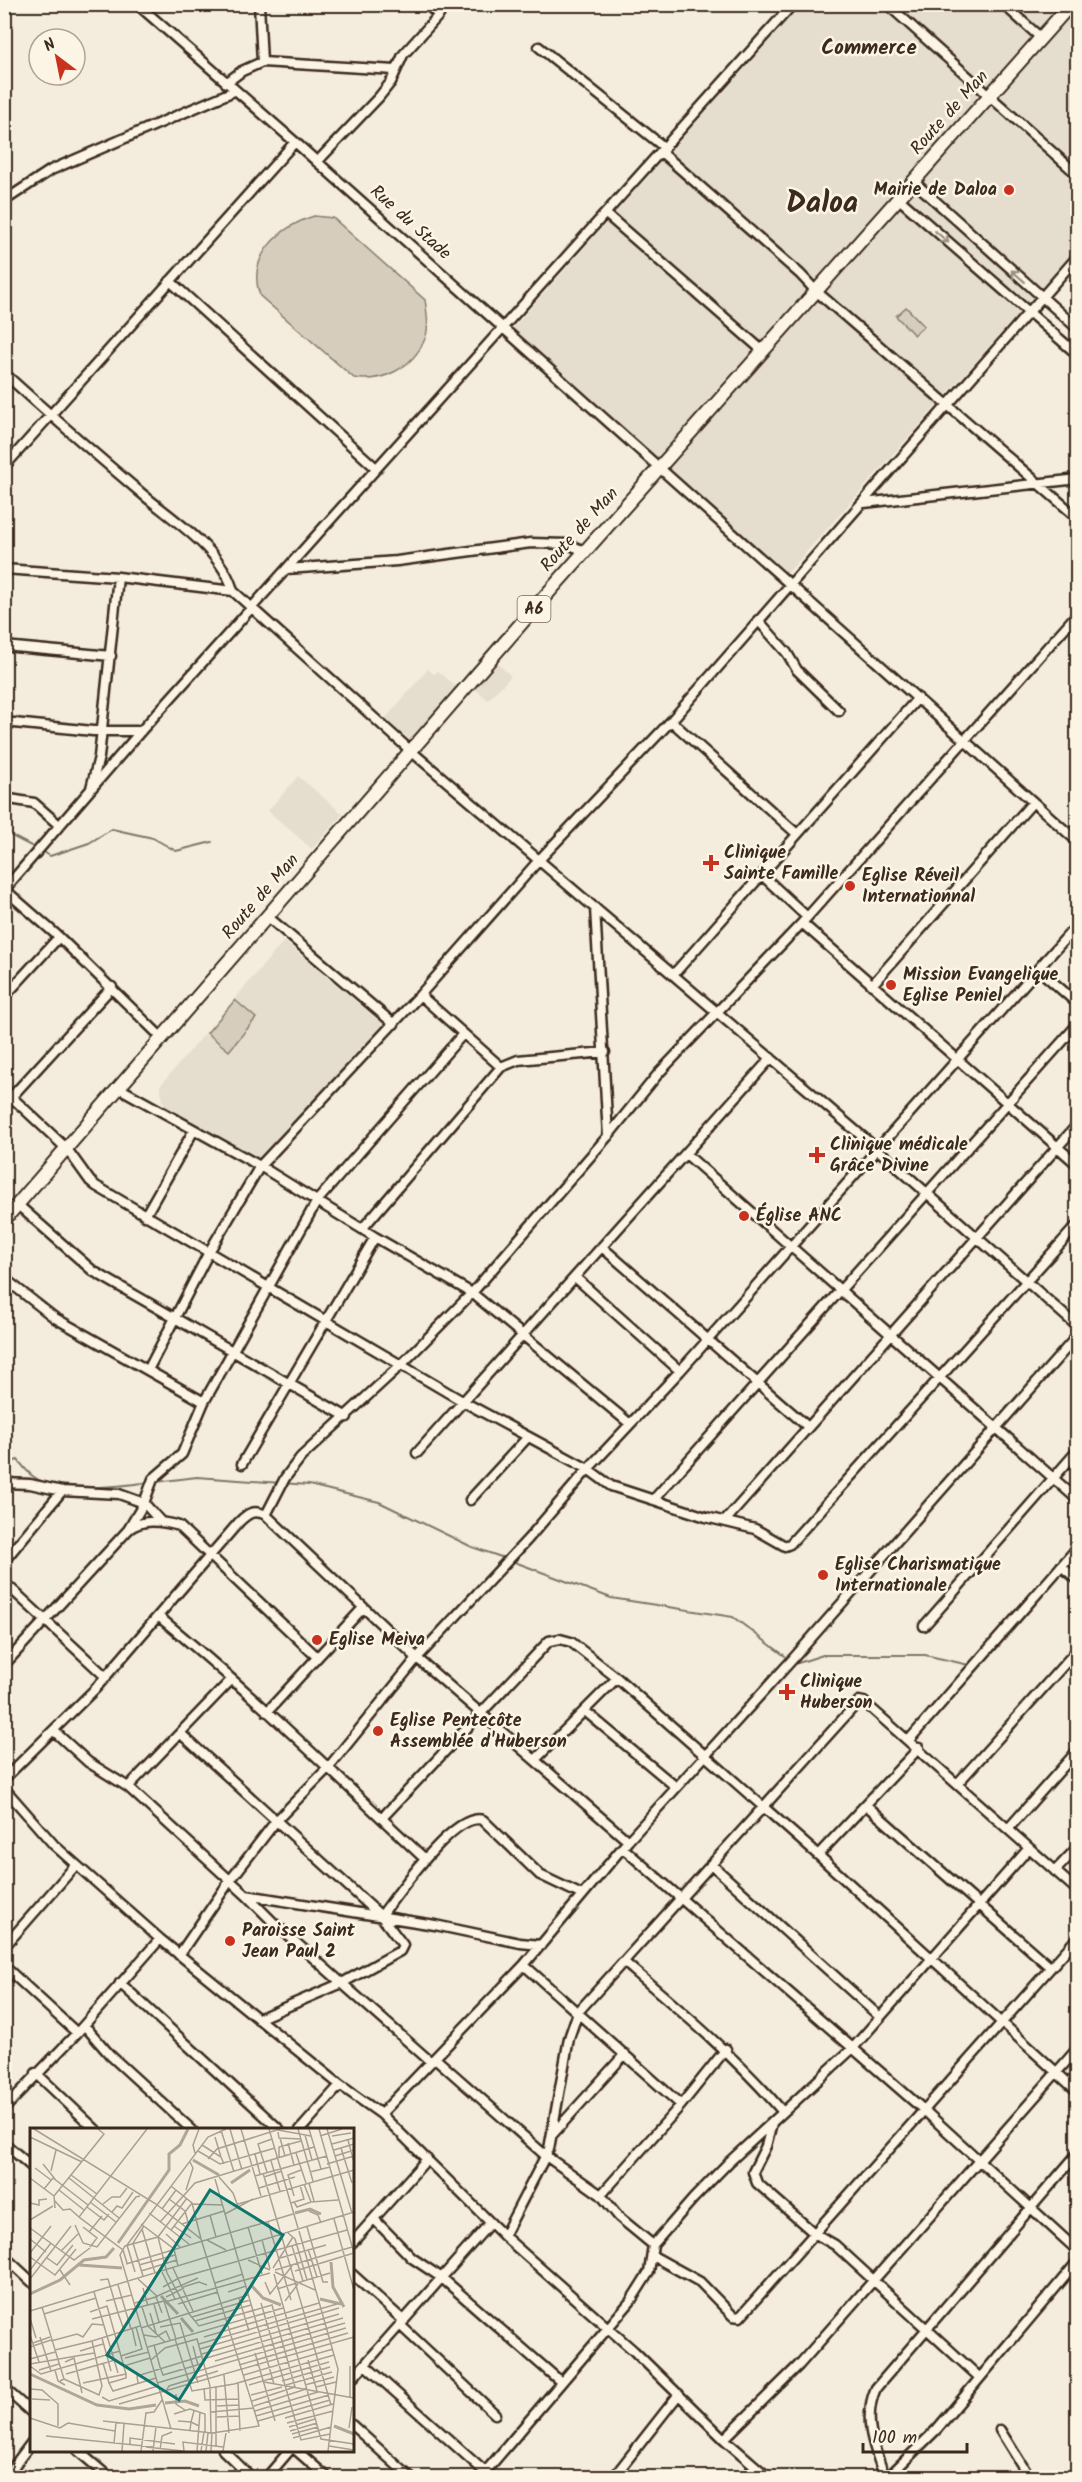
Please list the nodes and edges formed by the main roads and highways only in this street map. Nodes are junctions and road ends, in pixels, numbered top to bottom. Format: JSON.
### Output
{"nodes":[{"id":1,"x":1071,"y":4,"type":"edge"},
{"id":2,"x":4,"y":1220,"type":"edge"}],
"edges":[{"from":1,"to":2,"type":"highway","name":"Route de Man","number":"A6"}]}
